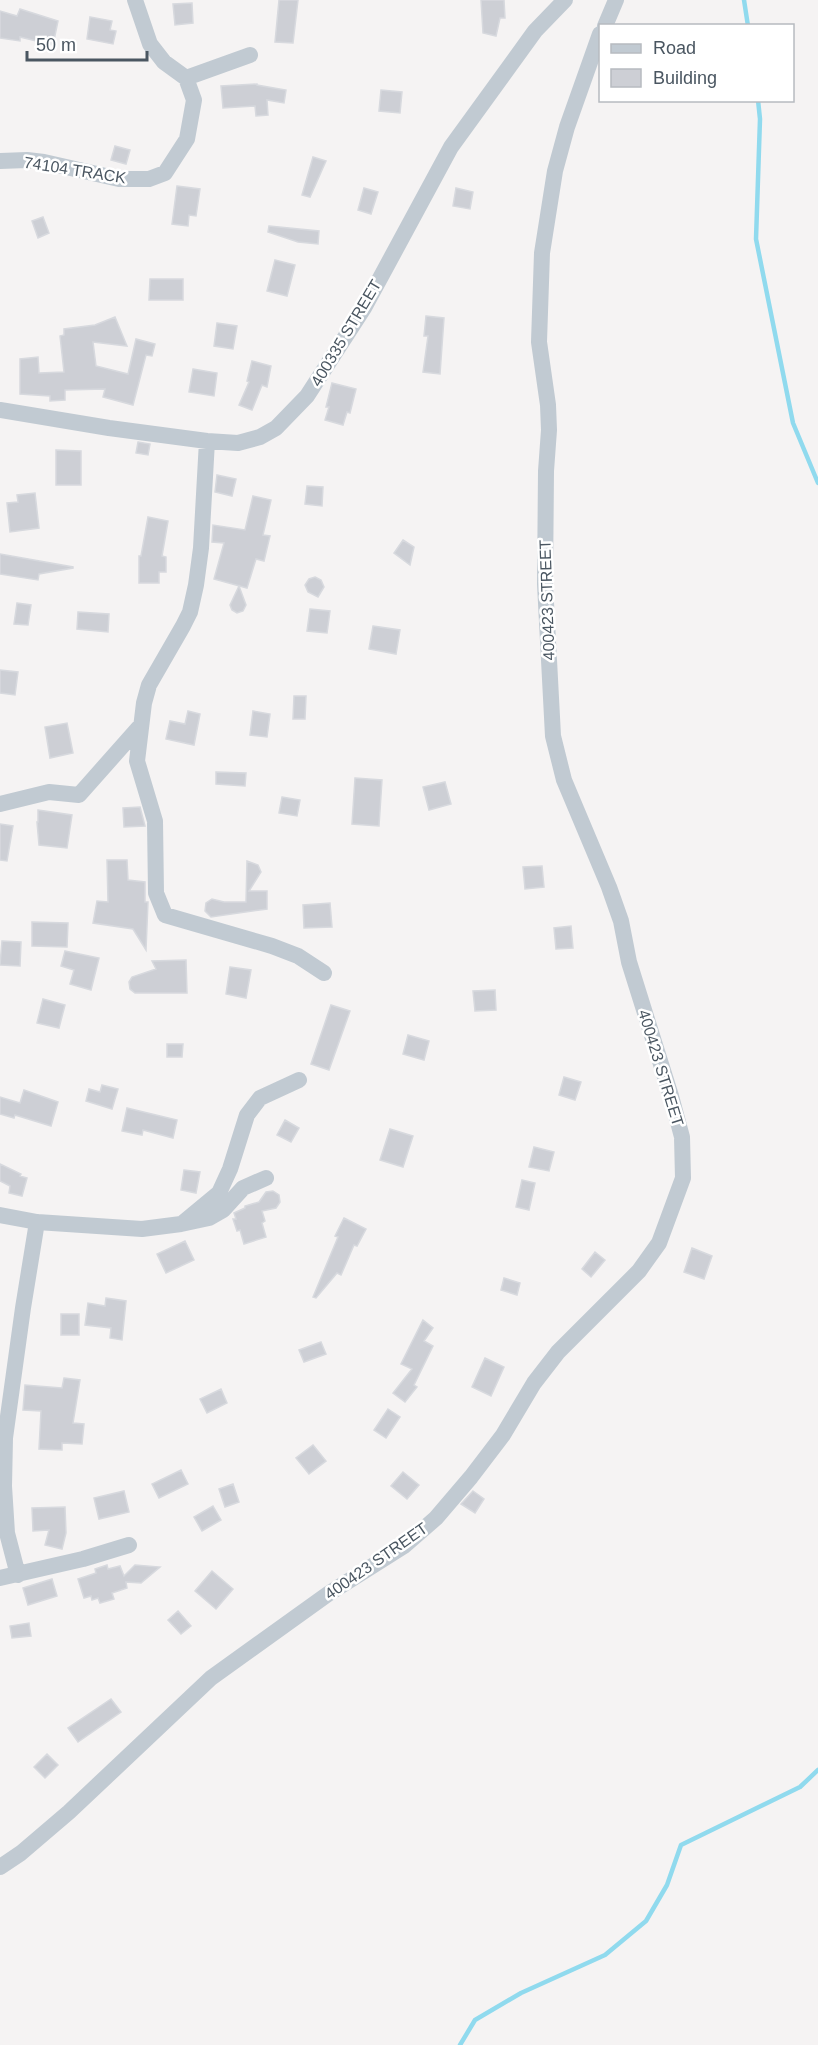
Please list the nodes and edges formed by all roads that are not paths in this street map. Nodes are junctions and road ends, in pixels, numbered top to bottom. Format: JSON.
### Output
{"nodes":[{"id":1,"x":135,"y":0,"type":"edge"},
{"id":2,"x":565,"y":0,"type":"edge"},
{"id":3,"x":616,"y":0,"type":"edge"},
{"id":4,"x":605,"y":24,"type":"edge"},
{"id":5,"x":599,"y":37,"type":"edge"},
{"id":6,"x":250,"y":55,"type":"dead end"},
{"id":7,"x":186,"y":78,"type":"junction"},
{"id":8,"x":0,"y":161,"type":"edge"},
{"id":9,"x":0,"y":410,"type":"edge"},
{"id":10,"x":207,"y":441,"type":"junction"},
{"id":11,"x":141,"y":725,"type":"junction"},
{"id":12,"x":0,"y":804,"type":"edge"},
{"id":13,"x":324,"y":973,"type":"dead end"},
{"id":14,"x":299,"y":1080,"type":"dead end"},
{"id":15,"x":266,"y":1178,"type":"dead end"},
{"id":16,"x":0,"y":1215,"type":"edge"},
{"id":17,"x":37,"y":1222,"type":"junction"},
{"id":18,"x":181,"y":1224,"type":"junction"},
{"id":19,"x":129,"y":1545,"type":"dead end"},
{"id":20,"x":18,"y":1575,"type":"junction"},
{"id":21,"x":0,"y":1578,"type":"edge"},
{"id":22,"x":0,"y":1867,"type":"edge"}],
"edges":[{"from":1,"to":7,"type":"street"},
{"from":2,"to":10,"type":"street","name":"400335 STREET"},
{"from":3,"to":4,"type":"street"},
{"from":5,"to":22,"type":"street","name":"400423 STREET"},
{"from":6,"to":7,"type":"street"},
{"from":7,"to":8,"type":"street","name":"74104 TRACK"},
{"from":9,"to":10,"type":"street","name":"400335 STREET"},
{"from":10,"to":11,"type":"street"},
{"from":11,"to":12,"type":"street"},
{"from":11,"to":13,"type":"street"},
{"from":14,"to":18,"type":"street"},
{"from":15,"to":18,"type":"street"},
{"from":16,"to":17,"type":"street"},
{"from":17,"to":18,"type":"street"},
{"from":17,"to":20,"type":"street"},
{"from":19,"to":20,"type":"street"},
{"from":20,"to":21,"type":"street"}]}
